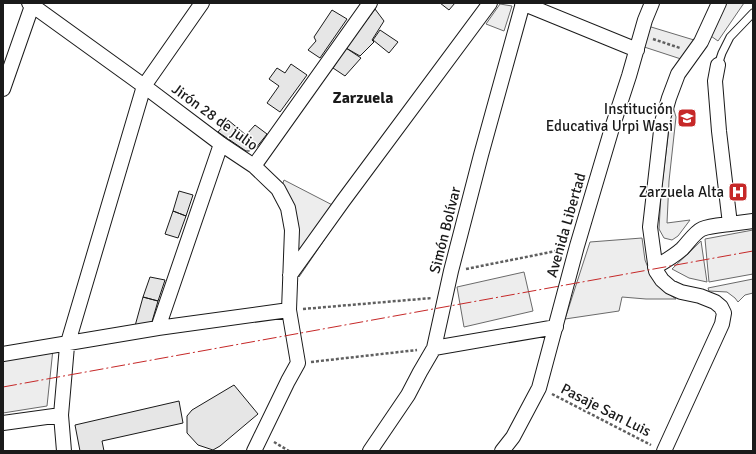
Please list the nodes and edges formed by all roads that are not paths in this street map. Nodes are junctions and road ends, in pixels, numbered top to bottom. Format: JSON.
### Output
{"nodes":[{"id":1,"x":202,"y":3,"type":"edge"},
{"id":2,"x":370,"y":3,"type":"edge"},
{"id":3,"x":490,"y":3,"type":"edge"},
{"id":4,"x":523,"y":3,"type":"edge"},
{"id":5,"x":652,"y":3,"type":"edge"},
{"id":6,"x":719,"y":3,"type":"edge"},
{"id":7,"x":31,"y":4,"type":"edge"},
{"id":8,"x":753,"y":13,"type":"edge"},
{"id":9,"x":637,"y":50,"type":"junction"},
{"id":10,"x":718,"y":65,"type":"joint"},
{"id":11,"x":144,"y":86,"type":"junction"},
{"id":12,"x":3,"y":89,"type":"edge"},
{"id":13,"x":221,"y":144,"type":"junction"},
{"id":14,"x":254,"y":166,"type":"junction"},
{"id":15,"x":753,"y":221,"type":"edge"},
{"id":16,"x":730,"y":224,"type":"junction"},
{"id":17,"x":655,"y":267,"type":"junction"},
{"id":18,"x":290,"y":276,"type":"junction"},
{"id":19,"x":289,"y":310,"type":"junction"},
{"id":20,"x":556,"y":327,"type":"junction"},
{"id":21,"x":158,"y":328,"type":"junction"},
{"id":22,"x":68,"y":343,"type":"junction"},
{"id":23,"x":434,"y":348,"type":"junction"},
{"id":24,"x":3,"y":354,"type":"edge"},
{"id":25,"x":61,"y":415,"type":"junction"},
{"id":26,"x":3,"y":423,"type":"edge"},
{"id":27,"x":660,"y":449,"type":"edge"},
{"id":28,"x":64,"y":451,"type":"edge"},
{"id":29,"x":254,"y":451,"type":"edge"},
{"id":30,"x":370,"y":451,"type":"edge"},
{"id":31,"x":502,"y":451,"type":"edge"}],
"edges":[{"from":1,"to":11,"type":"street"},
{"from":2,"to":14,"type":"street"},
{"from":3,"to":18,"type":"street"},
{"from":4,"to":9,"type":"street"},
{"from":4,"to":23,"type":"street","name":"Simón Bolívar"},
{"from":5,"to":9,"type":"street","name":"Avenida Libertad"},
{"from":6,"to":17,"type":"street"},
{"from":7,"to":11,"type":"street","name":"Jirón 28 de julio"},
{"from":7,"to":12,"type":"street"},
{"from":8,"to":10,"type":"lane"},
{"from":9,"to":20,"type":"street","name":"Avenida Libertad"},
{"from":10,"to":16,"type":"street"},
{"from":11,"to":13,"type":"street","name":"Jirón 28 de julio"},
{"from":11,"to":22,"type":"street"},
{"from":13,"to":14,"type":"street","name":"Jirón 28 de julio"},
{"from":13,"to":21,"type":"street"},
{"from":14,"to":18,"type":"street","name":"Jirón 28 de julio"},
{"from":15,"to":16,"type":"street"},
{"from":16,"to":17,"type":"street"},
{"from":17,"to":27,"type":"street"},
{"from":18,"to":19,"type":"street","name":"Jirón 28 de julio"},
{"from":19,"to":21,"type":"street"},
{"from":19,"to":29,"type":"street","name":"Jirón 28 de julio"},
{"from":20,"to":23,"type":"street"},
{"from":20,"to":31,"type":"street","name":"Avenida Libertad"},
{"from":21,"to":22,"type":"street"},
{"from":22,"to":24,"type":"street"},
{"from":22,"to":25,"type":"street"},
{"from":23,"to":30,"type":"street","name":"Simón Bolívar"},
{"from":25,"to":26,"type":"street"},
{"from":25,"to":28,"type":"street"}]}
